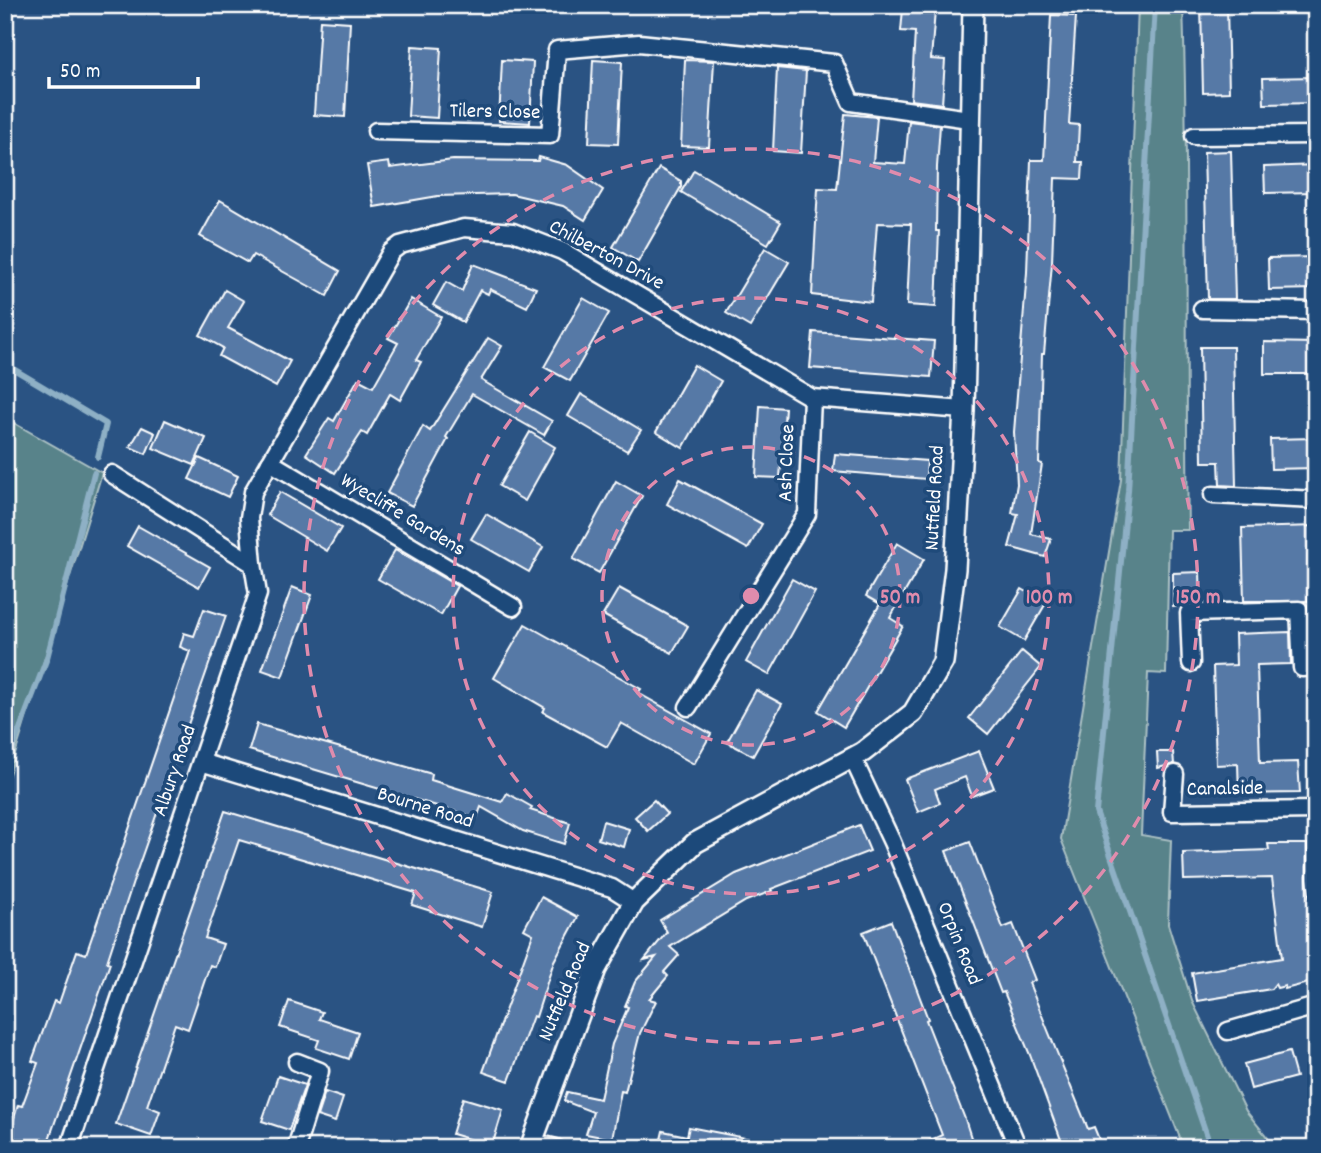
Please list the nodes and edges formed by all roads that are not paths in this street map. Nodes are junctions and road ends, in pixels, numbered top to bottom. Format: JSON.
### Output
{"nodes":[{"id":1,"x":973,"y":5,"type":"edge"},
{"id":2,"x":969,"y":119,"type":"junction"},
{"id":3,"x":376,"y":131,"type":"dead end"},
{"id":4,"x":1316,"y":135,"type":"edge"},
{"id":5,"x":1194,"y":136,"type":"dead end"},
{"id":6,"x":1202,"y":309,"type":"dead end"},
{"id":7,"x":1316,"y":311,"type":"edge"},
{"id":8,"x":812,"y":398,"type":"junction"},
{"id":9,"x":964,"y":410,"type":"junction"},
{"id":10,"x":270,"y":462,"type":"junction"},
{"id":11,"x":112,"y":474,"type":"dead end"},
{"id":12,"x":1213,"y":495,"type":"dead end"},
{"id":13,"x":1316,"y":500,"type":"edge"},
{"id":14,"x":253,"y":564,"type":"junction"},
{"id":15,"x":513,"y":607,"type":"dead end"},
{"id":16,"x":1191,"y":663,"type":"dead end"},
{"id":17,"x":1316,"y":667,"type":"edge"},
{"id":18,"x":688,"y":707,"type":"dead end"},
{"id":19,"x":853,"y":759,"type":"junction"},
{"id":20,"x":201,"y":762,"type":"junction"},
{"id":21,"x":1175,"y":774,"type":"dead end"},
{"id":22,"x":1316,"y":810,"type":"edge"},
{"id":23,"x":634,"y":902,"type":"junction"},
{"id":24,"x":1316,"y":1006,"type":"edge"},
{"id":25,"x":1228,"y":1031,"type":"dead end"},
{"id":26,"x":297,"y":1062,"type":"dead end"},
{"id":27,"x":531,"y":1145,"type":"edge"},
{"id":28,"x":69,"y":1148,"type":"edge"},
{"id":29,"x":296,"y":1148,"type":"edge"},
{"id":30,"x":556,"y":1148,"type":"edge"},
{"id":31,"x":1018,"y":1148,"type":"edge"}],
"edges":[{"from":1,"to":2,"type":"street","name":"Nutfield Road"},
{"from":2,"to":3,"type":"street","name":"Tilers Close"},
{"from":2,"to":9,"type":"street","name":"Nutfield Road"},
{"from":4,"to":5,"type":"street"},
{"from":6,"to":7,"type":"street"},
{"from":8,"to":9,"type":"street","name":"Chilberton Drive"},
{"from":8,"to":10,"type":"street","name":"Chilberton Drive"},
{"from":8,"to":18,"type":"street","name":"Ash Close"},
{"from":9,"to":19,"type":"street","name":"Nutfield Road"},
{"from":10,"to":14,"type":"street","name":"Chilberton Drive"},
{"from":10,"to":15,"type":"street","name":"Wyecliffe Gardens"},
{"from":11,"to":14,"type":"street"},
{"from":12,"to":13,"type":"street"},
{"from":14,"to":20,"type":"street","name":"Albury Road"},
{"from":16,"to":17,"type":"street"},
{"from":19,"to":23,"type":"street","name":"Nutfield Road"},
{"from":19,"to":31,"type":"street","name":"Orpin Road"},
{"from":20,"to":23,"type":"street","name":"Bourne Road"},
{"from":20,"to":28,"type":"street","name":"Albury Road"},
{"from":21,"to":22,"type":"street","name":"Canalside"},
{"from":23,"to":27,"type":"street","name":"Nutfield Road"},
{"from":24,"to":25,"type":"street"},
{"from":26,"to":29,"type":"street"},
{"from":27,"to":30,"type":"street"}]}
